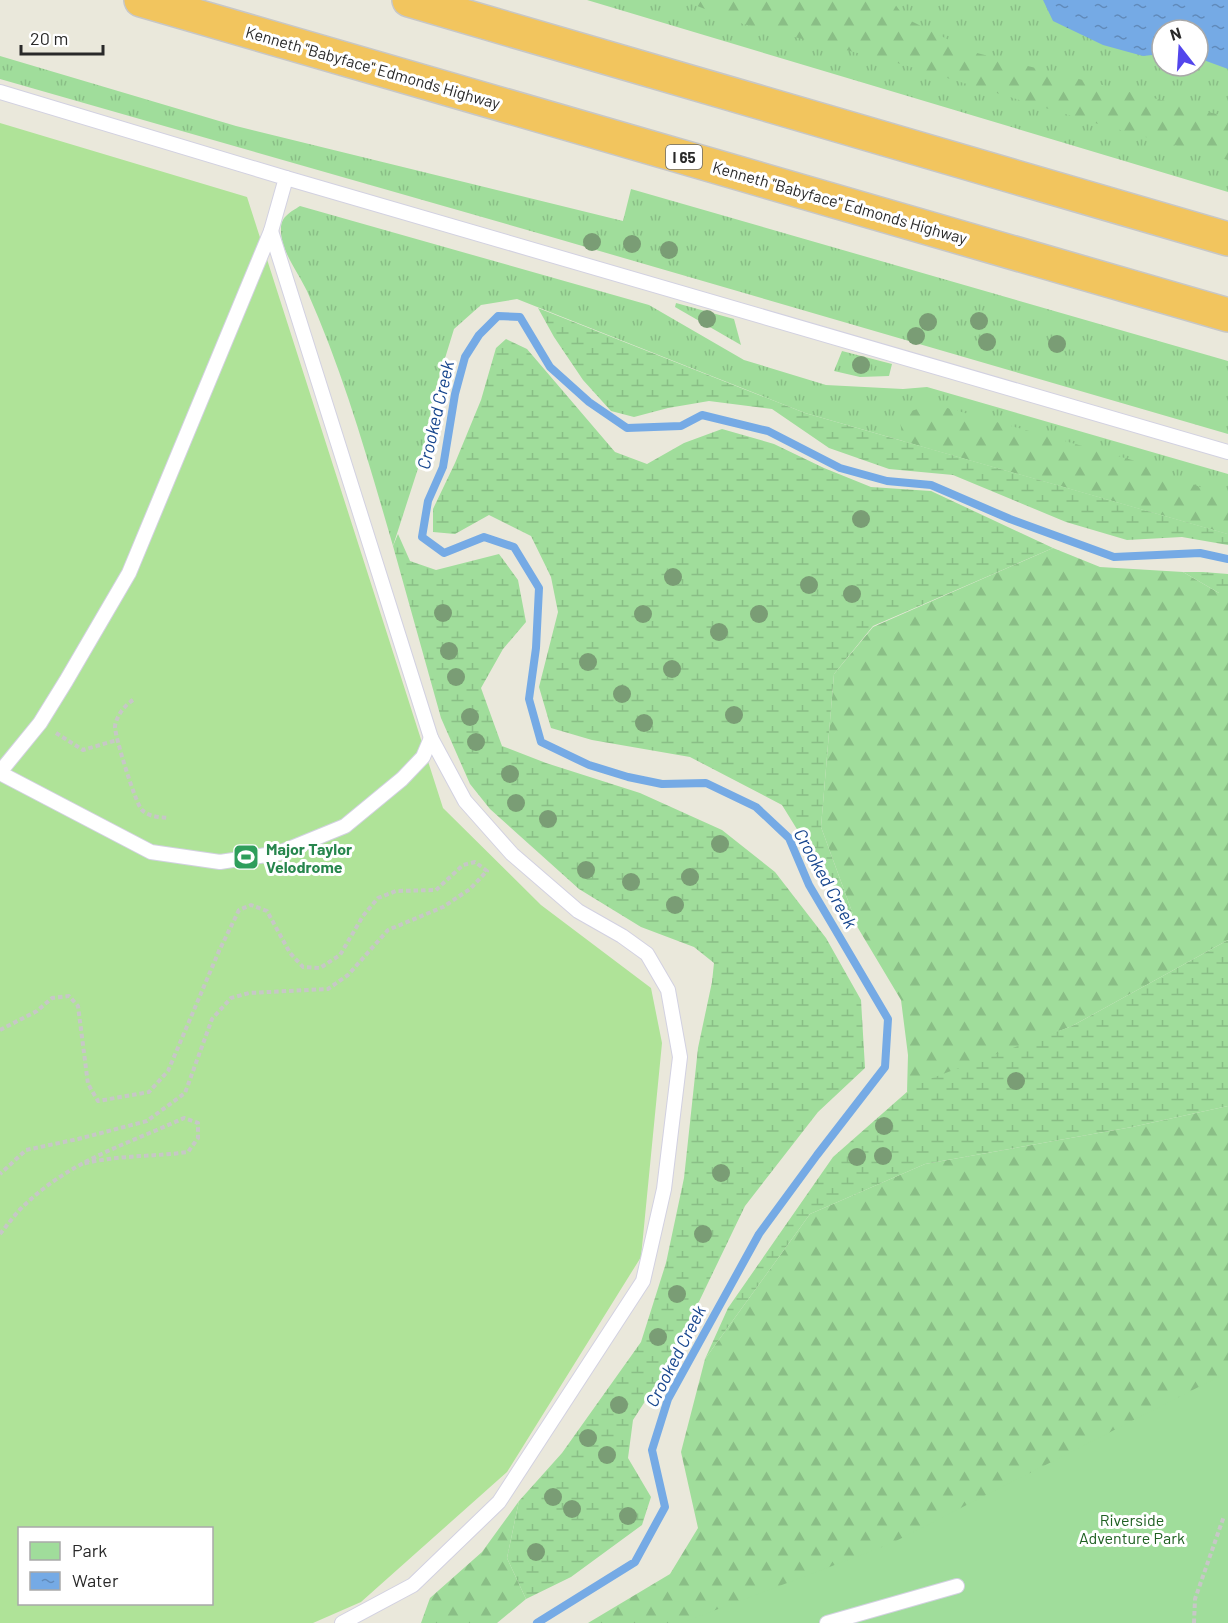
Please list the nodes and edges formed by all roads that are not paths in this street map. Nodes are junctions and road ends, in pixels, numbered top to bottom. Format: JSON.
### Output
{"nodes":[{"id":1,"x":141,"y":0,"type":"edge"},
{"id":2,"x":409,"y":0,"type":"edge"},
{"id":3,"x":0,"y":92,"type":"edge"},
{"id":4,"x":286,"y":178,"type":"junction"},
{"id":5,"x":271,"y":231,"type":"junction"},
{"id":6,"x":1228,"y":239,"type":"edge"},
{"id":7,"x":1228,"y":315,"type":"edge"},
{"id":8,"x":1228,"y":452,"type":"edge"},
{"id":9,"x":431,"y":738,"type":"junction"},
{"id":10,"x":0,"y":772,"type":"edge"},
{"id":11,"x":957,"y":1586,"type":"dead end"},
{"id":12,"x":342,"y":1623,"type":"edge"},
{"id":13,"x":827,"y":1623,"type":"edge"}],
"edges":[{"from":1,"to":7,"type":"highway","name":"Kenneth \"Babyface\" Edmonds Highway","number":"I 65"},
{"from":2,"to":6,"type":"highway"},
{"from":3,"to":4,"type":"lane"},
{"from":4,"to":5,"type":"lane"},
{"from":4,"to":8,"type":"lane"},
{"from":5,"to":9,"type":"lane"},
{"from":5,"to":10,"type":"lane"},
{"from":9,"to":10,"type":"lane"},
{"from":9,"to":12,"type":"lane"},
{"from":11,"to":13,"type":"lane"}]}
